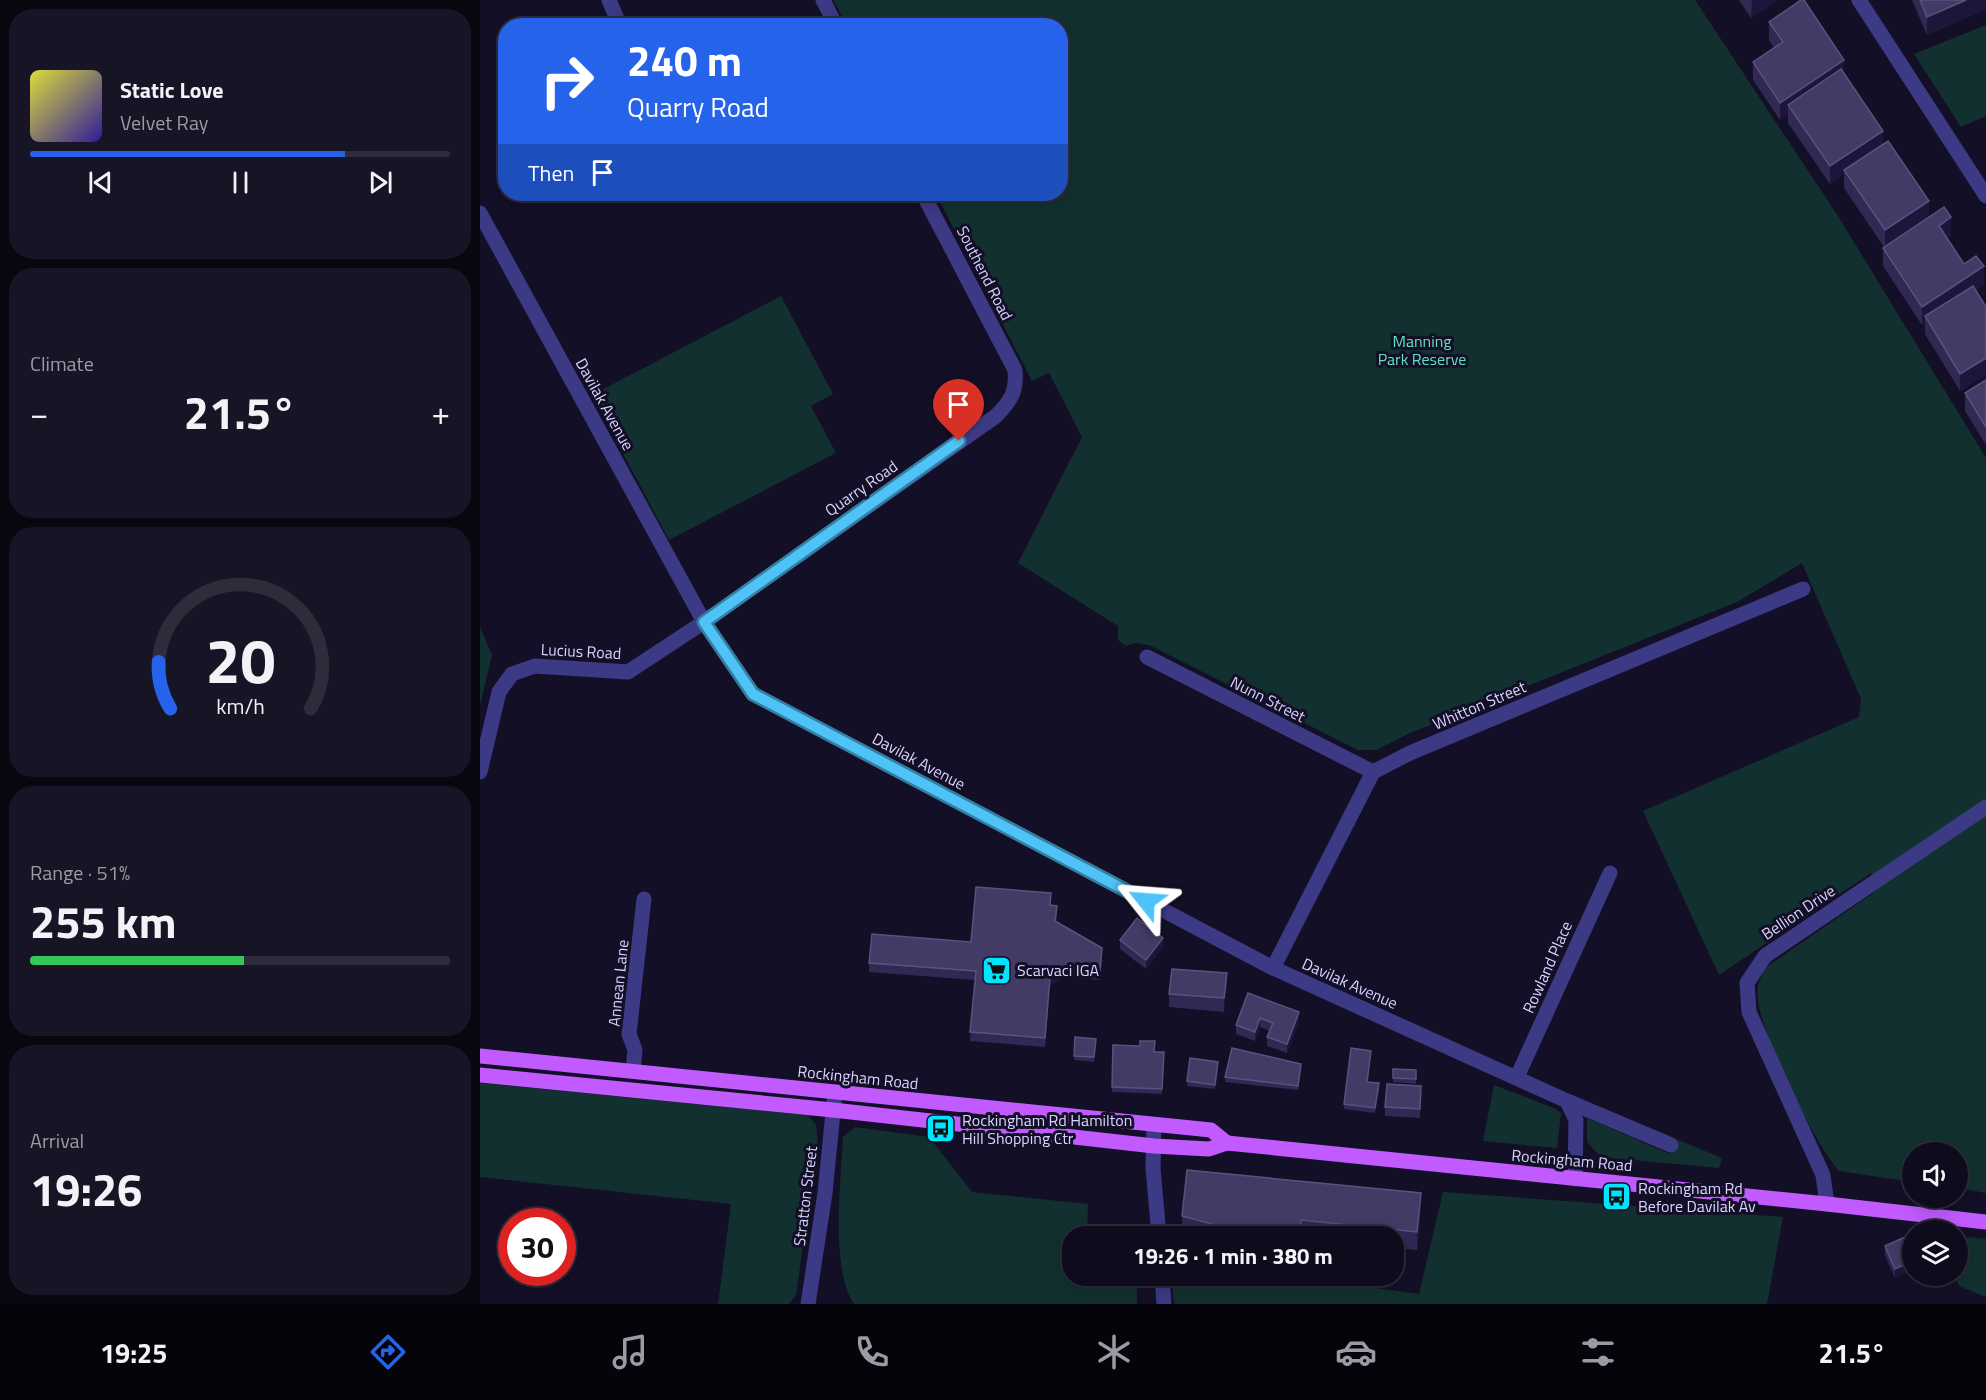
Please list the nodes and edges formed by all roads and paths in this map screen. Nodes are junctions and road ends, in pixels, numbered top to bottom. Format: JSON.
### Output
{"nodes":[{"id":1,"x":609,"y":0,"type":"edge"},
{"id":2,"x":823,"y":0,"type":"edge"},
{"id":3,"x":1859,"y":0,"type":"edge"},
{"id":4,"x":617,"y":18,"type":"edge"},
{"id":5,"x":832,"y":18,"type":"edge"},
{"id":6,"x":1986,"y":196,"type":"edge"},
{"id":7,"x":927,"y":201,"type":"edge"},
{"id":8,"x":480,"y":213,"type":"edge"},
{"id":9,"x":1015,"y":370,"type":"joint"},
{"id":10,"x":1803,"y":589,"type":"dead end"},
{"id":11,"x":704,"y":622,"type":"junction"},
{"id":12,"x":1147,"y":657,"type":"dead end"},
{"id":13,"x":480,"y":772,"type":"edge"},
{"id":14,"x":1373,"y":772,"type":"junction"},
{"id":15,"x":1986,"y":807,"type":"edge"},
{"id":16,"x":1610,"y":873,"type":"dead end"},
{"id":17,"x":644,"y":898,"type":"dead end"},
{"id":18,"x":1273,"y":968,"type":"junction"},
{"id":19,"x":480,"y":1056,"type":"edge"},
{"id":20,"x":633,"y":1071,"type":"junction"},
{"id":21,"x":480,"y":1075,"type":"edge"},
{"id":22,"x":1517,"y":1077,"type":"junction"},
{"id":23,"x":835,"y":1092,"type":"junction"},
{"id":24,"x":1567,"y":1101,"type":"junction"},
{"id":25,"x":833,"y":1110,"type":"junction"},
{"id":26,"x":1154,"y":1125,"type":"junction"},
{"id":27,"x":1227,"y":1143,"type":"junction"},
{"id":28,"x":1671,"y":1145,"type":"dead end"},
{"id":29,"x":1154,"y":1146,"type":"junction"},
{"id":30,"x":1575,"y":1179,"type":"junction"},
{"id":31,"x":1827,"y":1204,"type":"junction"},
{"id":32,"x":1986,"y":1222,"type":"edge"},
{"id":33,"x":1158,"y":1226,"type":"edge"},
{"id":34,"x":1163,"y":1286,"type":"edge"},
{"id":35,"x":808,"y":1304,"type":"edge"},
{"id":36,"x":1164,"y":1304,"type":"edge"}],
"edges":[{"from":1,"to":4,"type":"street"},
{"from":2,"to":5,"type":"street"},
{"from":3,"to":6,"type":"street"},
{"from":7,"to":9,"type":"street","name":"Southend Road"},
{"from":8,"to":11,"type":"street","name":"Davilak Avenue"},
{"from":9,"to":11,"type":"street","name":"Quarry Road"},
{"from":10,"to":14,"type":"street","name":"Whitton Street"},
{"from":11,"to":13,"type":"street","name":"Lucius Road"},
{"from":11,"to":18,"type":"street","name":"Davilak Avenue"},
{"from":12,"to":14,"type":"street","name":"Nunn Street"},
{"from":14,"to":18,"type":"street"},
{"from":15,"to":31,"type":"street","name":"Bellion Drive"},
{"from":16,"to":22,"type":"street","name":"Rowland Place"},
{"from":17,"to":20,"type":"street","name":"Annean Lane"},
{"from":18,"to":22,"type":"street","name":"Davilak Avenue"},
{"from":19,"to":20,"type":"main road","name":"Rockingham Road"},
{"from":20,"to":23,"type":"main road","name":"Rockingham Road"},
{"from":21,"to":25,"type":"main road","name":"Rockingham Road"},
{"from":22,"to":24,"type":"street","name":"Davilak Avenue"},
{"from":23,"to":25,"type":"street","name":"Stratton Street"},
{"from":23,"to":26,"type":"main road","name":"Rockingham Road"},
{"from":24,"to":28,"type":"street","name":"Davilak Avenue"},
{"from":24,"to":30,"type":"street"},
{"from":25,"to":29,"type":"main road","name":"Rockingham Road"},
{"from":25,"to":35,"type":"street","name":"Stratton Street"},
{"from":26,"to":27,"type":"main road","name":"Rockingham Road"},
{"from":26,"to":29,"type":"street"},
{"from":27,"to":29,"type":"main road","name":"Rockingham Road"},
{"from":27,"to":30,"type":"main road","name":"Rockingham Road"},
{"from":29,"to":33,"type":"street"},
{"from":30,"to":31,"type":"main road","name":"Rockingham Road"},
{"from":31,"to":32,"type":"main road","name":"Rockingham Road"},
{"from":34,"to":36,"type":"street"}]}
